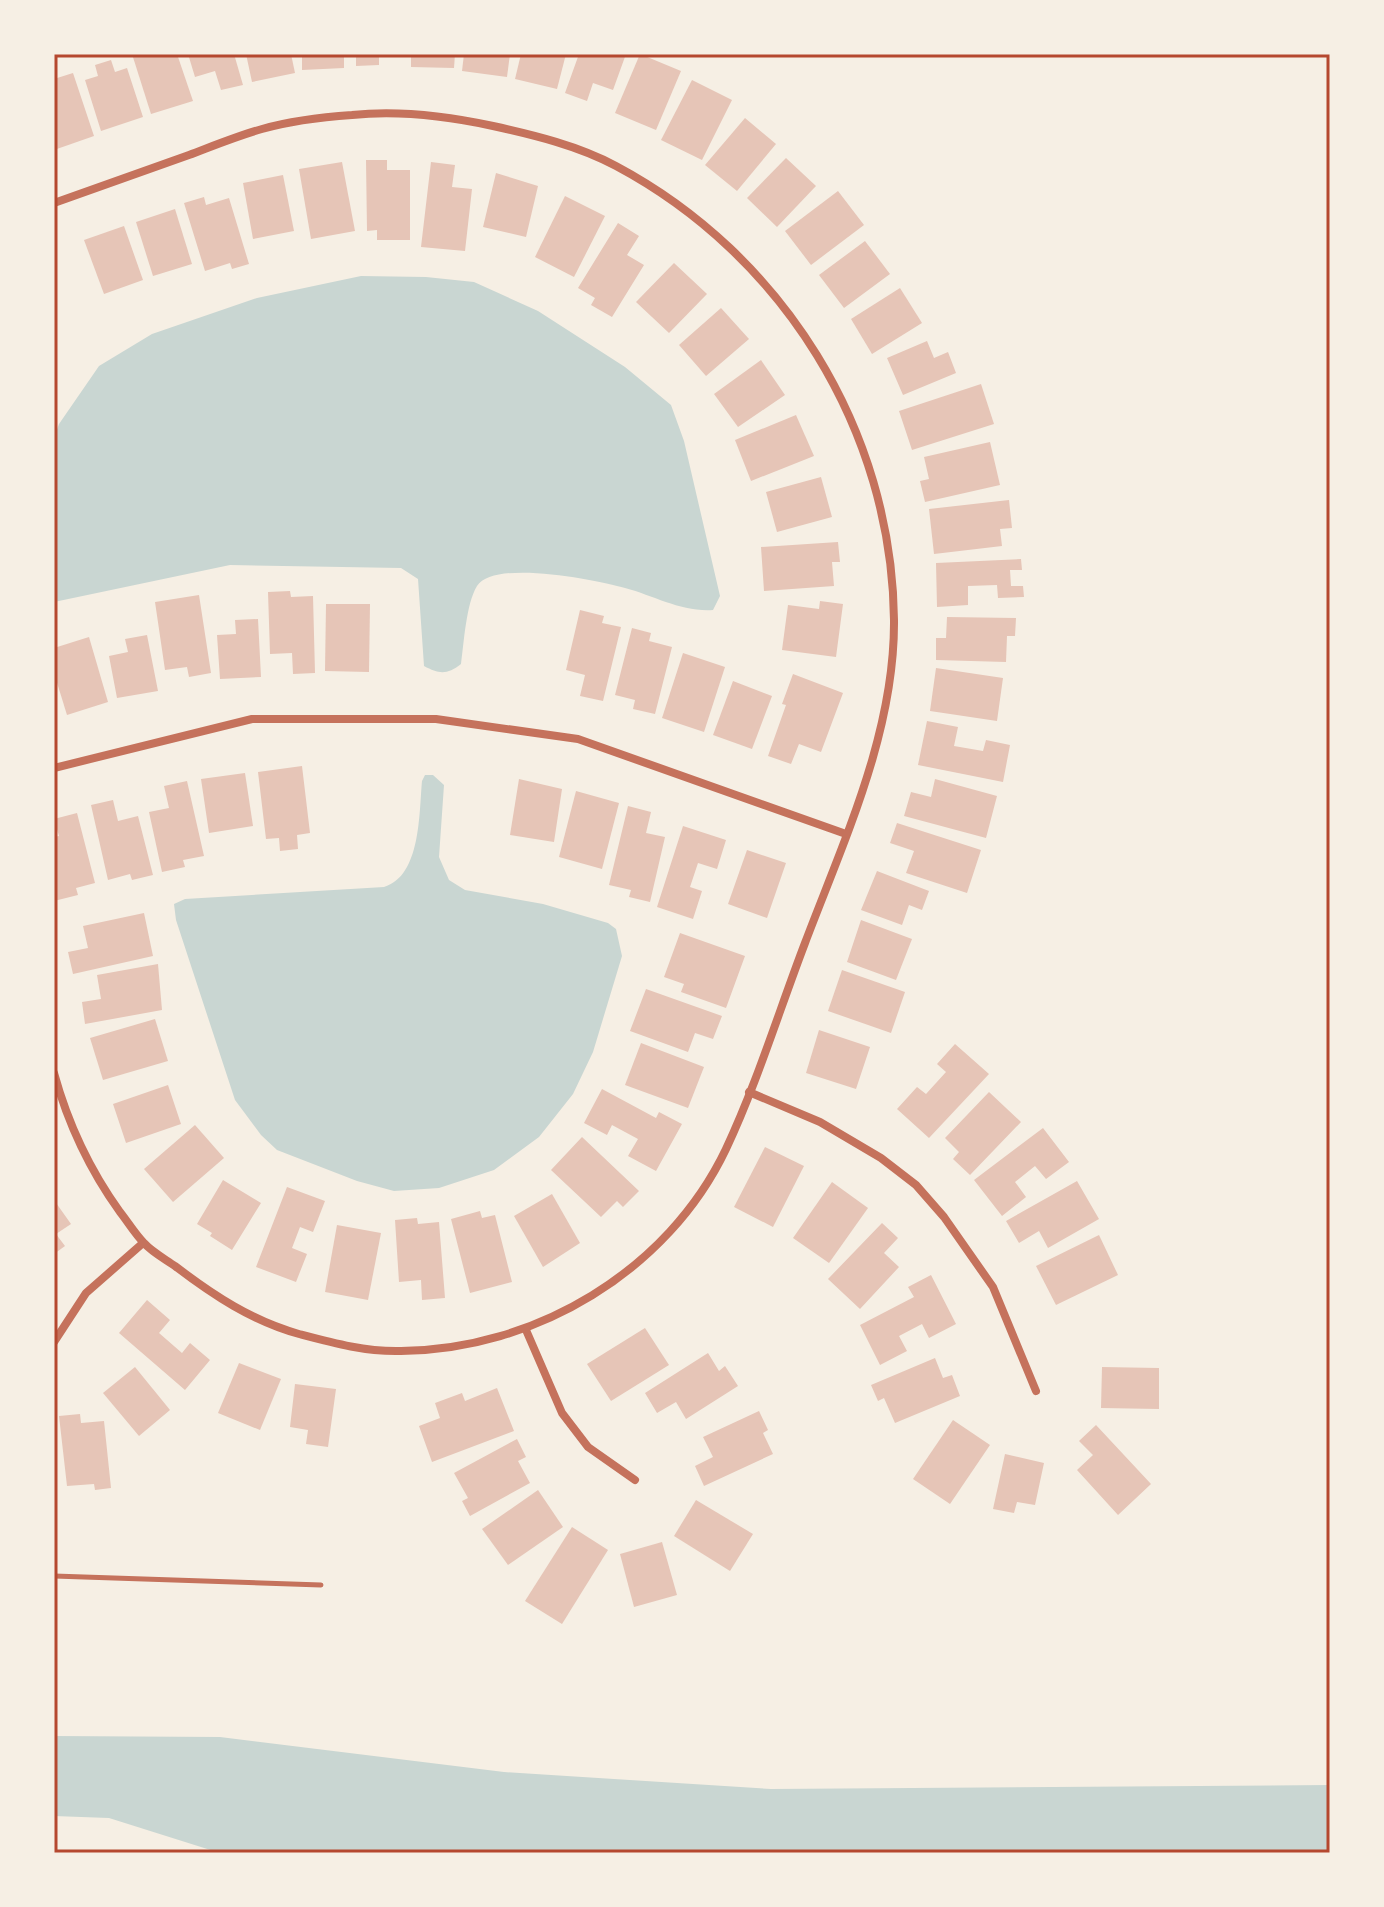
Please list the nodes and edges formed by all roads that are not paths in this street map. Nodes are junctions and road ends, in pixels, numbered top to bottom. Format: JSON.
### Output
{"nodes":[{"id":1,"x":54,"y":203,"type":"edge"},
{"id":2,"x":54,"y":768,"type":"edge"},
{"id":3,"x":846,"y":834,"type":"junction"},
{"id":4,"x":54,"y":1073,"type":"edge"},
{"id":5,"x":749,"y":1092,"type":"junction"},
{"id":6,"x":143,"y":1243,"type":"junction"},
{"id":7,"x":526,"y":1330,"type":"junction"},
{"id":8,"x":54,"y":1342,"type":"edge"},
{"id":9,"x":1036,"y":1391,"type":"dead end"},
{"id":10,"x":635,"y":1480,"type":"dead end"},
{"id":11,"x":54,"y":1576,"type":"edge"},
{"id":12,"x":321,"y":1585,"type":"dead end"}],
"edges":[{"from":1,"to":3,"type":"street"},
{"from":2,"to":3,"type":"street"},
{"from":3,"to":5,"type":"street"},
{"from":4,"to":6,"type":"street"},
{"from":5,"to":7,"type":"street"},
{"from":5,"to":9,"type":"street"},
{"from":6,"to":7,"type":"street"},
{"from":6,"to":8,"type":"street"},
{"from":7,"to":10,"type":"street"},
{"from":11,"to":12,"type":"lane"}]}
